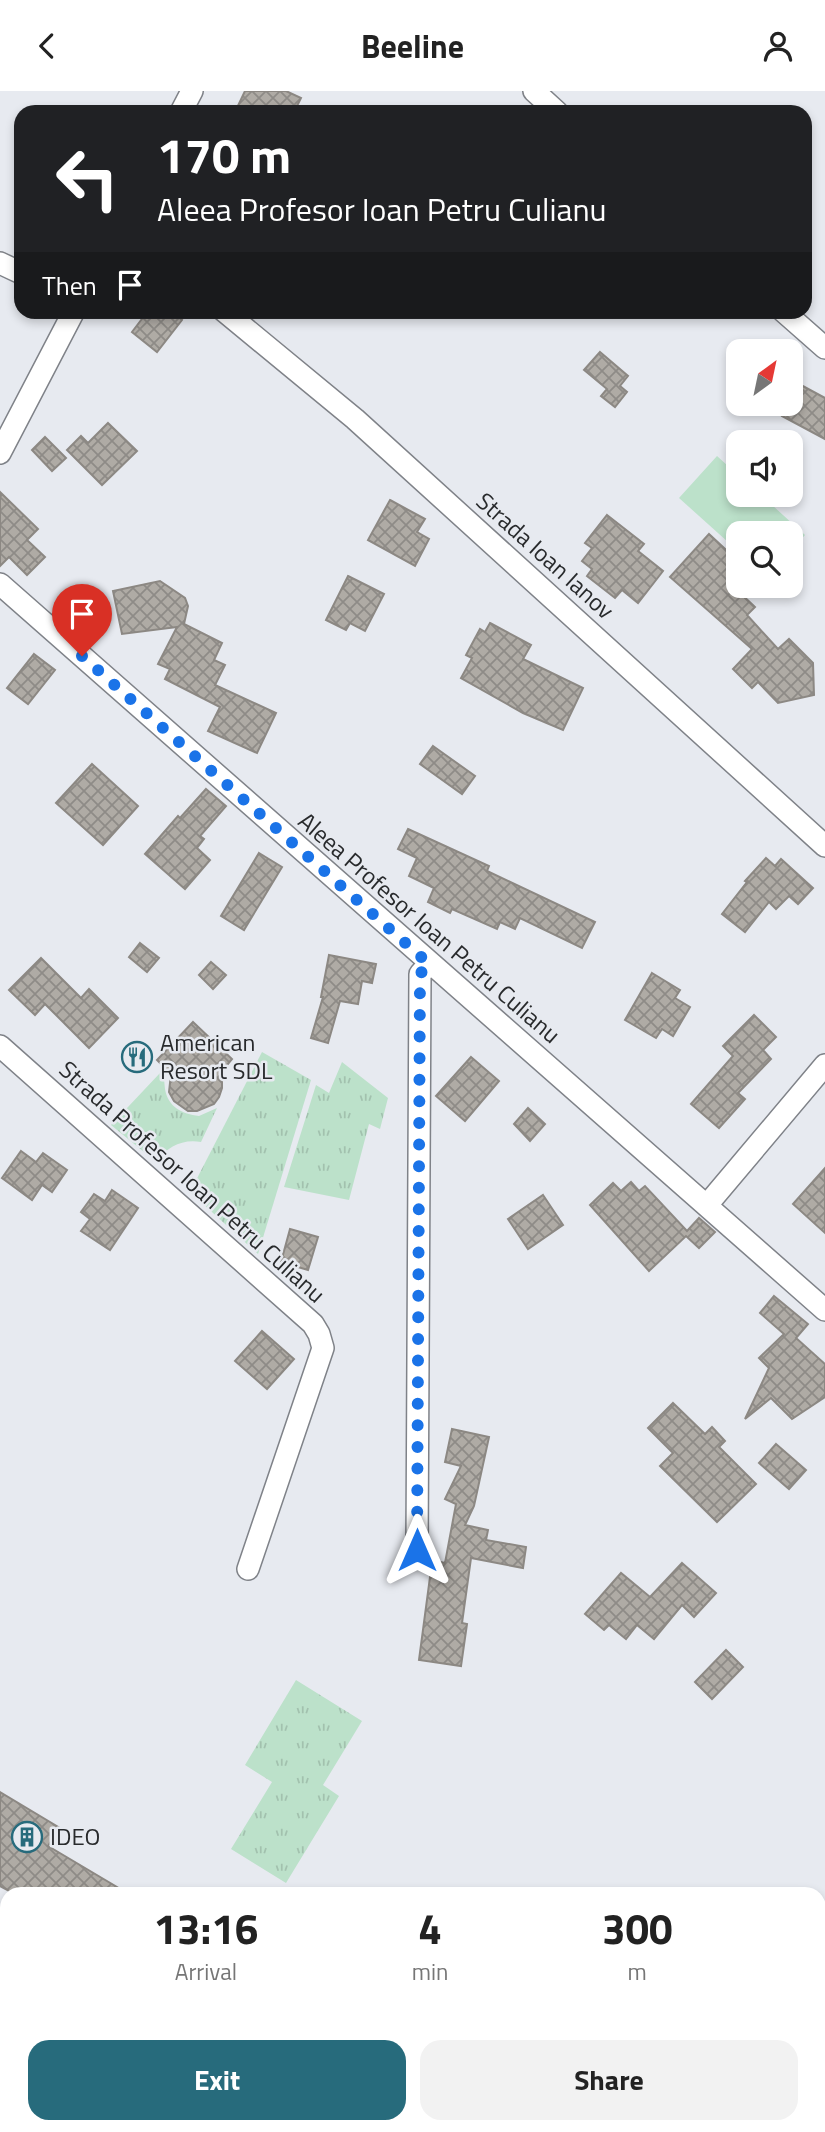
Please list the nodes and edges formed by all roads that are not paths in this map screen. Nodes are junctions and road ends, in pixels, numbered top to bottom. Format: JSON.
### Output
{"nodes":[{"id":1,"x":534,"y":91,"type":"edge"},
{"id":2,"x":549,"y":105,"type":"edge"},
{"id":3,"x":70,"y":319,"type":"edge"},
{"id":4,"x":234,"y":319,"type":"edge"},
{"id":5,"x":792,"y":319,"type":"edge"},
{"id":6,"x":825,"y":348,"type":"edge"},
{"id":7,"x":0,"y":453,"type":"edge"},
{"id":8,"x":0,"y":584,"type":"edge"},
{"id":9,"x":825,"y":846,"type":"edge"},
{"id":10,"x":429,"y":964,"type":"junction"},
{"id":11,"x":0,"y":1046,"type":"edge"},
{"id":12,"x":825,"y":1065,"type":"edge"},
{"id":13,"x":707,"y":1205,"type":"junction"},
{"id":14,"x":825,"y":1310,"type":"edge"},
{"id":15,"x":417,"y":1550,"type":"dead end"},
{"id":16,"x":248,"y":1569,"type":"dead end"}],
"edges":[{"from":1,"to":2,"type":"street"},
{"from":3,"to":7,"type":"street"},
{"from":4,"to":9,"type":"street","name":"Strada Ioan Ianov"},
{"from":5,"to":6,"type":"street"},
{"from":8,"to":10,"type":"street","name":"Aleea Profesor Ioan Petru Culianu"},
{"from":10,"to":13,"type":"street","name":"Aleea Profesor Ioan Petru Culianu"},
{"from":10,"to":15,"type":"street"},
{"from":11,"to":16,"type":"street","name":"Strada Profesor Ioan Petru Culianu"},
{"from":12,"to":13,"type":"street"},
{"from":13,"to":14,"type":"street","name":"Aleea Profesor Ioan Petru Culianu"}]}
